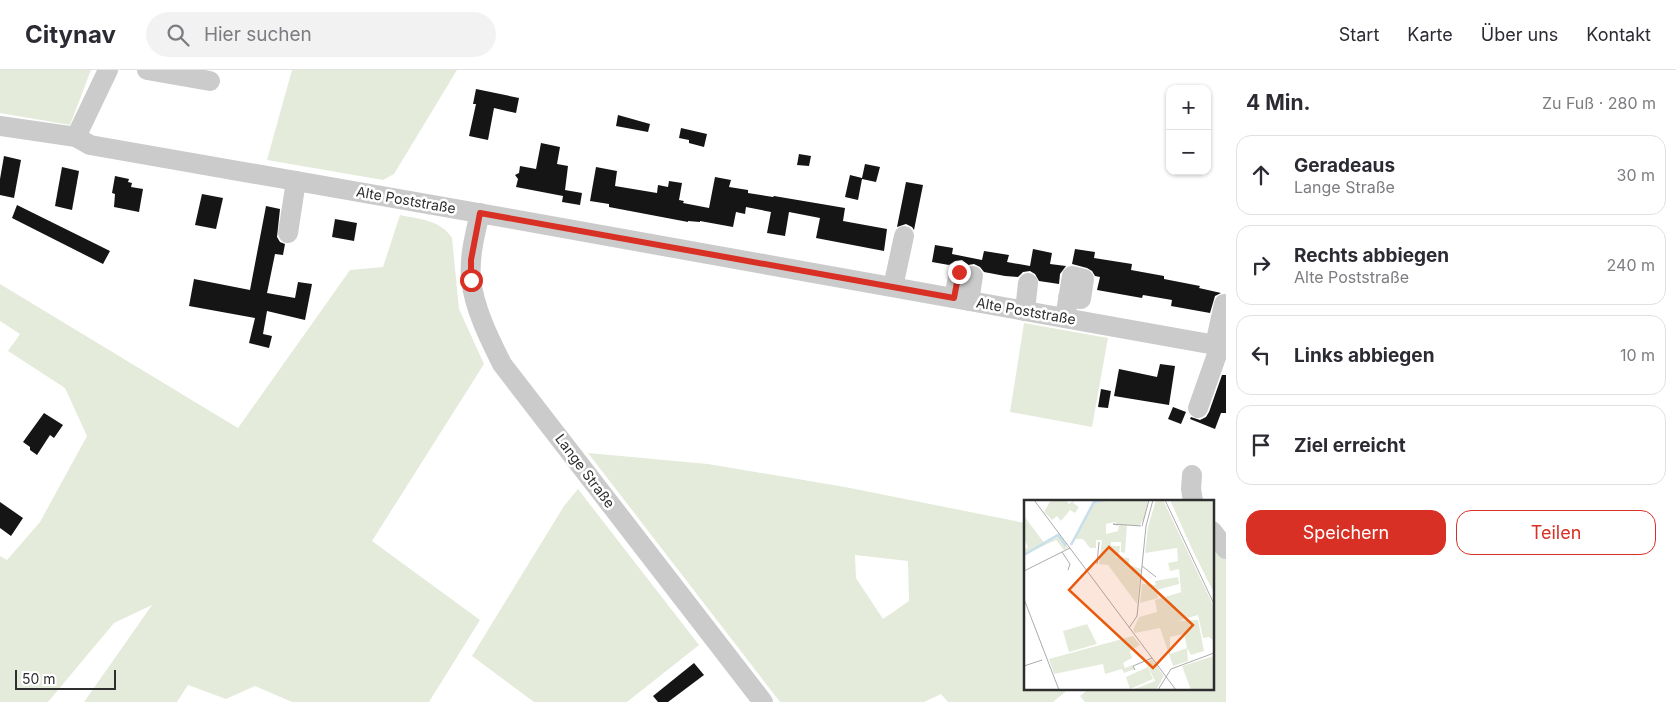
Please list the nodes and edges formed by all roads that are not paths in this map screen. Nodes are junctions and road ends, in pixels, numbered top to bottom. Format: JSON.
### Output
{"nodes":[{"id":1,"x":108,"y":70,"type":"edge"},
{"id":2,"x":147,"y":70,"type":"edge"},
{"id":3,"x":210,"y":81,"type":"dead end"},
{"id":4,"x":0,"y":126,"type":"edge"},
{"id":5,"x":76,"y":137,"type":"junction"},
{"id":6,"x":296,"y":182,"type":"junction"},
{"id":7,"x":480,"y":213,"type":"junction"},
{"id":8,"x":288,"y":233,"type":"dead end"},
{"id":9,"x":904,"y":236,"type":"dead end"},
{"id":10,"x":966,"y":274,"type":"dead end"},
{"id":11,"x":1028,"y":284,"type":"dead end"},
{"id":12,"x":893,"y":287,"type":"junction"},
{"id":13,"x":1068,"y":297,"type":"dead end"},
{"id":14,"x":962,"y":299,"type":"junction"},
{"id":15,"x":1224,"y":304,"type":"dead end"},
{"id":16,"x":1025,"y":311,"type":"junction"},
{"id":17,"x":1065,"y":318,"type":"junction"},
{"id":18,"x":1220,"y":346,"type":"edge"},
{"id":19,"x":1198,"y":408,"type":"dead end"},
{"id":20,"x":1192,"y":475,"type":"dead end"},
{"id":21,"x":1192,"y":500,"type":"edge"},
{"id":22,"x":1214,"y":534,"type":"edge"},
{"id":23,"x":1226,"y":549,"type":"edge"},
{"id":24,"x":763,"y":702,"type":"edge"}],
"edges":[{"from":1,"to":5,"type":"street"},
{"from":2,"to":3,"type":"street"},
{"from":4,"to":5,"type":"street","name":"Alte Poststraße"},
{"from":5,"to":6,"type":"street","name":"Alte Poststraße"},
{"from":6,"to":7,"type":"street","name":"Alte Poststraße"},
{"from":6,"to":8,"type":"street"},
{"from":7,"to":12,"type":"street","name":"Alte Poststraße"},
{"from":7,"to":24,"type":"street","name":"Lange Straße"},
{"from":9,"to":12,"type":"street"},
{"from":10,"to":14,"type":"street"},
{"from":11,"to":16,"type":"street"},
{"from":12,"to":14,"type":"street","name":"Alte Poststraße"},
{"from":13,"to":17,"type":"street"},
{"from":14,"to":16,"type":"street","name":"Alte Poststraße"},
{"from":15,"to":18,"type":"street"},
{"from":16,"to":17,"type":"street","name":"Alte Poststraße"},
{"from":17,"to":18,"type":"street","name":"Alte Poststraße"},
{"from":18,"to":19,"type":"street"},
{"from":20,"to":21,"type":"street"},
{"from":22,"to":23,"type":"street"}]}
